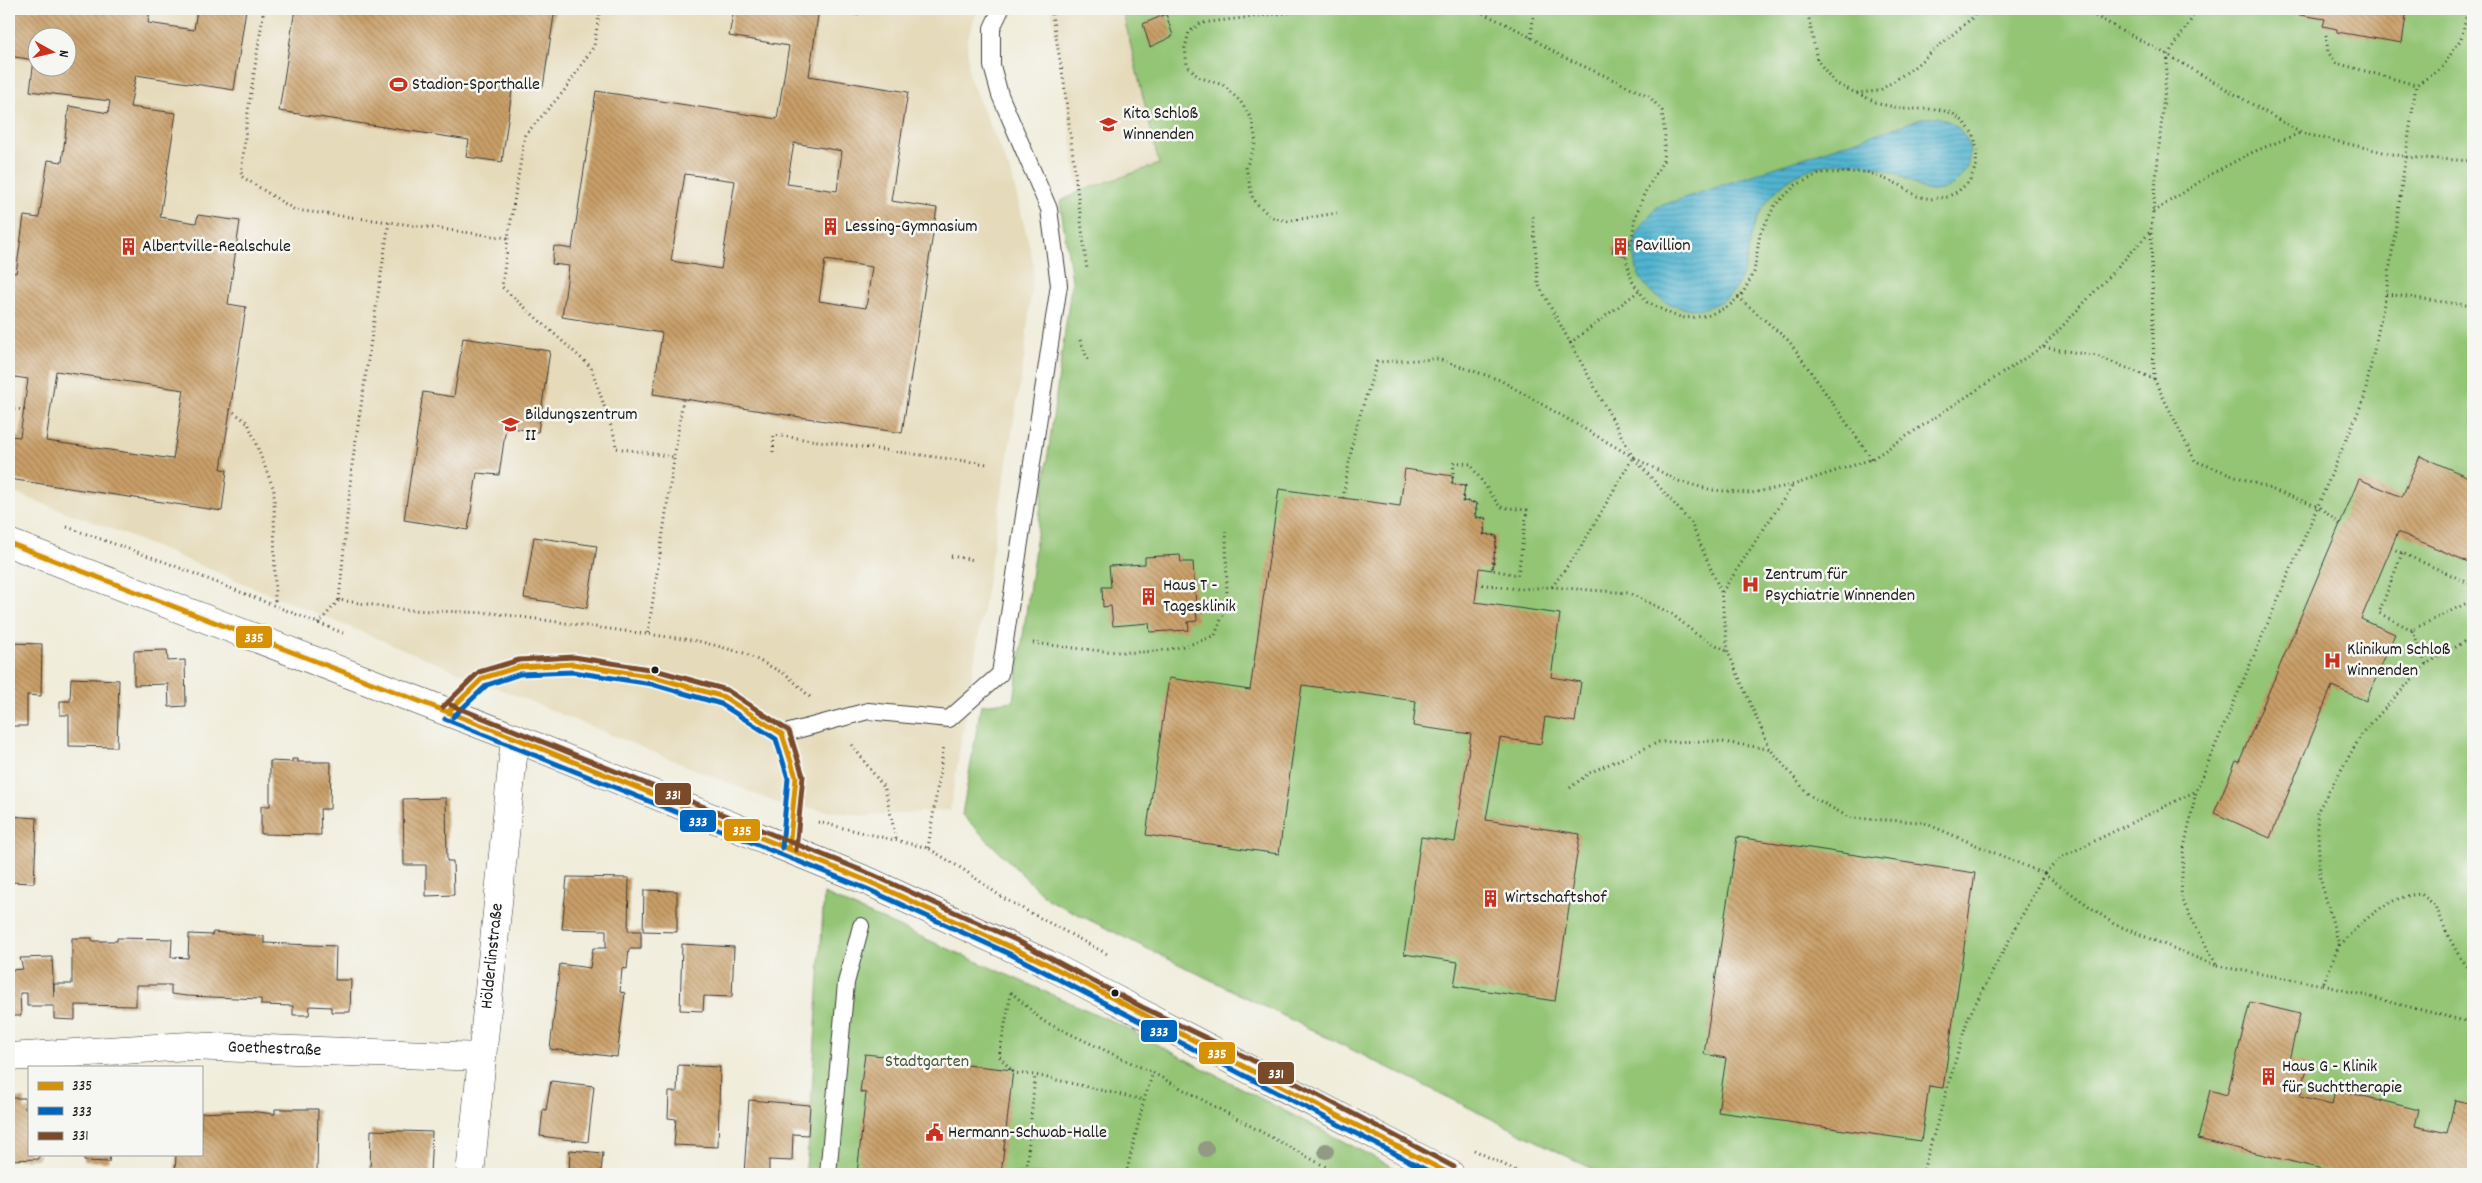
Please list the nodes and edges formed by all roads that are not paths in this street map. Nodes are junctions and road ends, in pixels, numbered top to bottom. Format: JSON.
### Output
{"nodes":[{"id":1,"x":1001,"y":9,"type":"edge"},
{"id":2,"x":9,"y":543,"type":"edge"},
{"id":3,"x":448,"y":712,"type":"junction"},
{"id":4,"x":782,"y":734,"type":"junction"},
{"id":5,"x":516,"y":738,"type":"junction"},
{"id":6,"x":789,"y":848,"type":"junction"},
{"id":7,"x":861,"y":926,"type":"dead end"},
{"id":8,"x":9,"y":1057,"type":"edge"},
{"id":9,"x":481,"y":1057,"type":"junction"},
{"id":10,"x":470,"y":1174,"type":"edge"},
{"id":11,"x":828,"y":1174,"type":"edge"},
{"id":12,"x":1450,"y":1174,"type":"edge"}],
"edges":[{"from":1,"to":4,"type":"lane"},
{"from":2,"to":3,"type":"street"},
{"from":3,"to":4,"type":"lane"},
{"from":3,"to":5,"type":"street"},
{"from":4,"to":6,"type":"lane"},
{"from":5,"to":6,"type":"street"},
{"from":5,"to":9,"type":"street","name":"Hölderlinstraße"},
{"from":6,"to":12,"type":"street"},
{"from":7,"to":11,"type":"lane"},
{"from":8,"to":9,"type":"street","name":"Goethestraße"},
{"from":9,"to":10,"type":"street","name":"Hölderlinstraße"}]}
